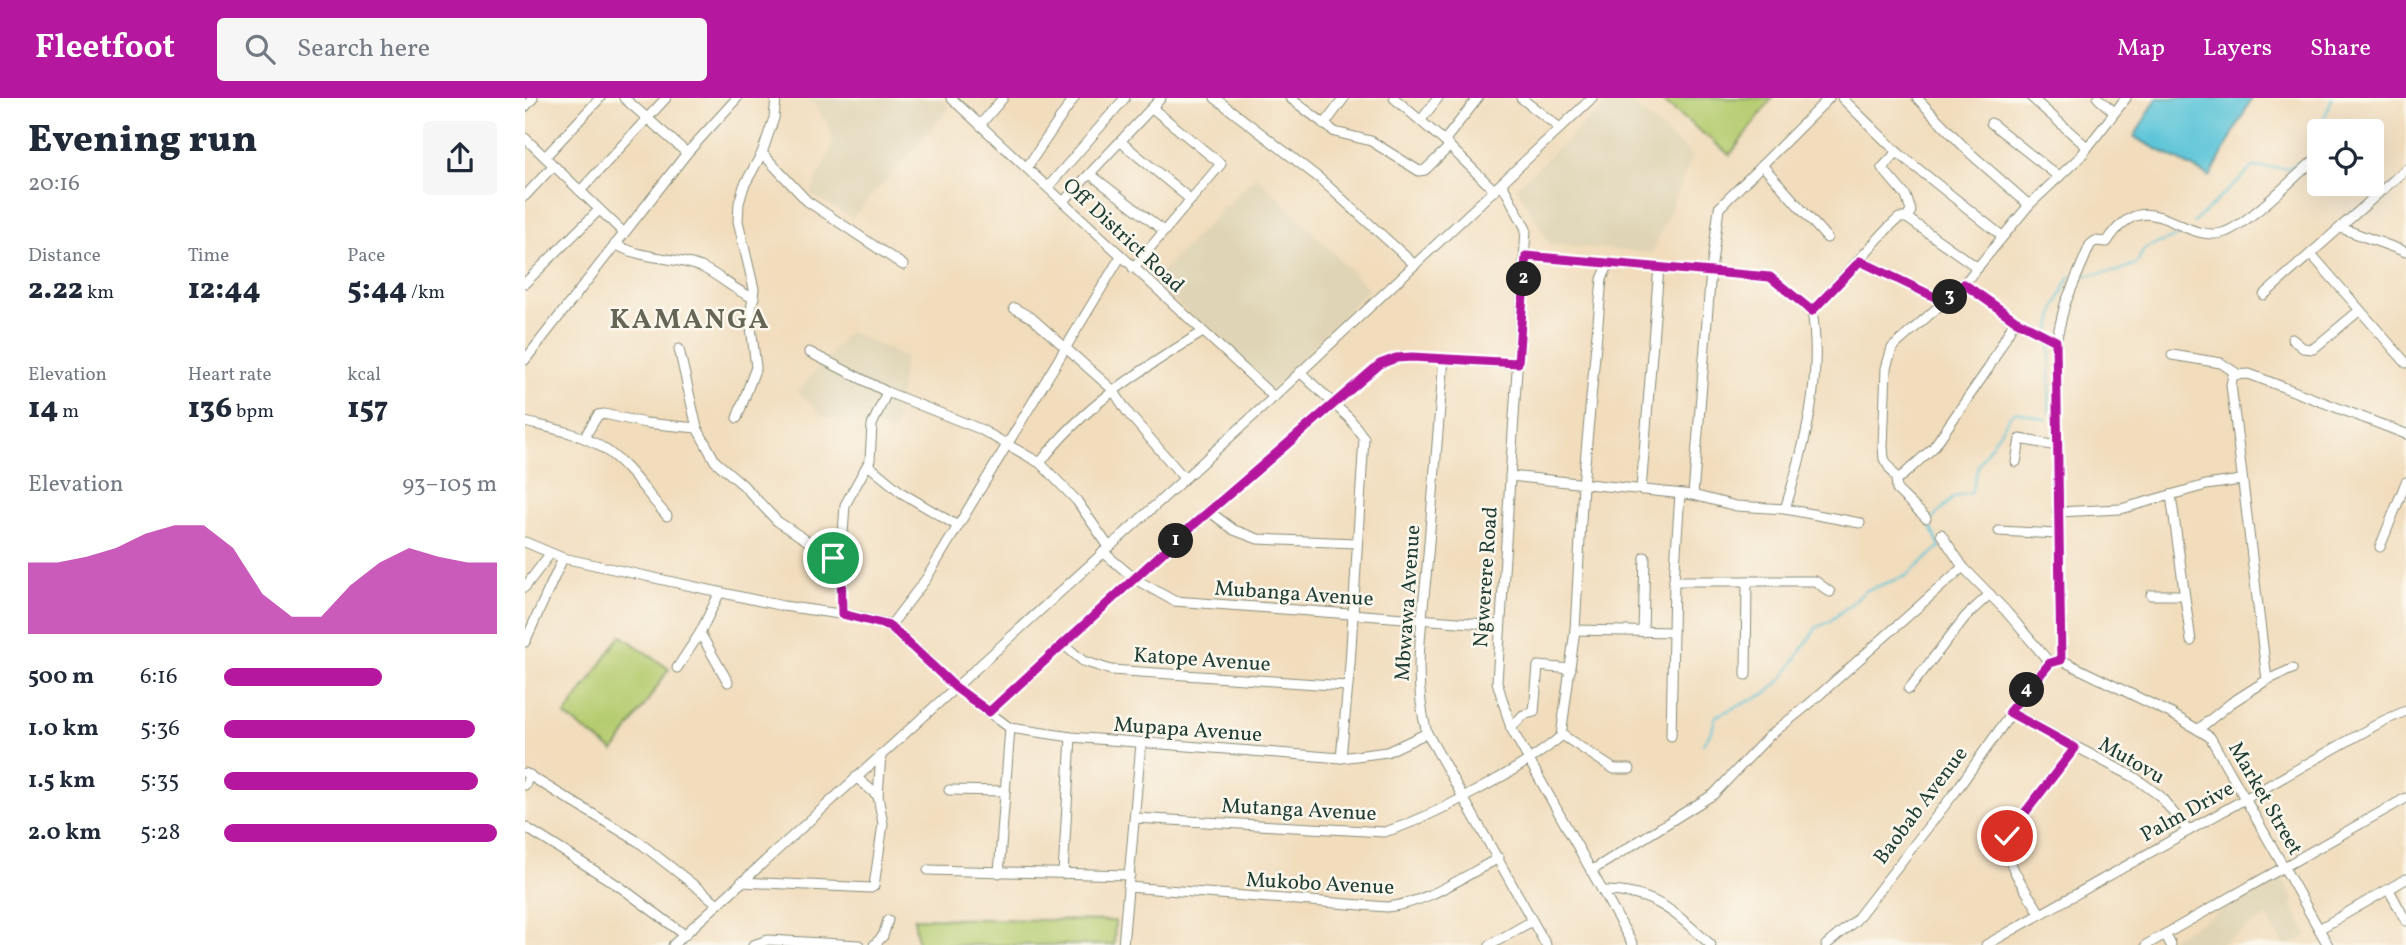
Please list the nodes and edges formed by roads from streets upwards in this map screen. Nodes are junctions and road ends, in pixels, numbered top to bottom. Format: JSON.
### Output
{"nodes":[{"id":1,"x":533,"y":98,"type":"edge"},
{"id":2,"x":600,"y":98,"type":"edge"},
{"id":3,"x":624,"y":98,"type":"edge"},
{"id":4,"x":666,"y":98,"type":"edge"},
{"id":5,"x":737,"y":98,"type":"edge"},
{"id":6,"x":776,"y":98,"type":"edge"},
{"id":7,"x":951,"y":98,"type":"edge"},
{"id":8,"x":1003,"y":98,"type":"edge"},
{"id":9,"x":1074,"y":98,"type":"edge"},
{"id":10,"x":1125,"y":98,"type":"edge"},
{"id":11,"x":1161,"y":98,"type":"edge"},
{"id":12,"x":1215,"y":98,"type":"edge"},
{"id":13,"x":1290,"y":98,"type":"edge"},
{"id":14,"x":1344,"y":98,"type":"edge"},
{"id":15,"x":1394,"y":98,"type":"edge"},
{"id":16,"x":1438,"y":98,"type":"edge"},
{"id":17,"x":1478,"y":98,"type":"edge"},
{"id":18,"x":1521,"y":98,"type":"edge"},
{"id":19,"x":1592,"y":98,"type":"edge"},
{"id":20,"x":1829,"y":98,"type":"edge"},
{"id":21,"x":1842,"y":98,"type":"edge"},
{"id":22,"x":1917,"y":98,"type":"edge"},
{"id":23,"x":2032,"y":98,"type":"edge"},
{"id":24,"x":2098,"y":98,"type":"edge"},
{"id":25,"x":2126,"y":98,"type":"edge"},
{"id":26,"x":525,"y":107,"type":"edge"},
{"id":27,"x":1152,"y":108,"type":"junction"},
{"id":28,"x":2114,"y":113,"type":"junction"},
{"id":29,"x":647,"y":119,"type":"junction"},
{"id":30,"x":1421,"y":120,"type":"junction"},
{"id":31,"x":1991,"y":123,"type":"dead end"},
{"id":32,"x":980,"y":125,"type":"junction"},
{"id":33,"x":1324,"y":125,"type":"junction"},
{"id":34,"x":1560,"y":128,"type":"junction"},
{"id":35,"x":525,"y":138,"type":"edge"},
{"id":36,"x":1121,"y":142,"type":"junction"},
{"id":37,"x":1447,"y":143,"type":"junction"},
{"id":38,"x":2087,"y":147,"type":"junction"},
{"id":39,"x":1897,"y":152,"type":"junction"},
{"id":40,"x":687,"y":153,"type":"junction"},
{"id":41,"x":762,"y":153,"type":"junction"},
{"id":42,"x":545,"y":157,"type":"junction"},
{"id":43,"x":1762,"y":164,"type":"junction"},
{"id":44,"x":553,"y":166,"type":"junction"},
{"id":45,"x":1027,"y":167,"type":"junction"},
{"id":46,"x":2307,"y":167,"type":"edge"},
{"id":47,"x":2404,"y":172,"type":"edge"},
{"id":48,"x":1090,"y":174,"type":"junction"},
{"id":49,"x":2059,"y":177,"type":"junction"},
{"id":50,"x":1048,"y":187,"type":"junction"},
{"id":51,"x":1499,"y":187,"type":"junction"},
{"id":52,"x":580,"y":191,"type":"junction"},
{"id":53,"x":525,"y":196,"type":"edge"},
{"id":54,"x":1191,"y":200,"type":"junction"},
{"id":55,"x":1063,"y":202,"type":"junction"},
{"id":56,"x":2029,"y":205,"type":"junction"},
{"id":57,"x":599,"y":210,"type":"junction"},
{"id":58,"x":1907,"y":218,"type":"junction"},
{"id":59,"x":2341,"y":228,"type":"junction"},
{"id":60,"x":1164,"y":231,"type":"junction"},
{"id":61,"x":624,"y":233,"type":"junction"},
{"id":62,"x":2002,"y":236,"type":"junction"},
{"id":63,"x":1827,"y":238,"type":"dead end"},
{"id":64,"x":615,"y":244,"type":"junction"},
{"id":65,"x":2406,"y":252,"type":"edge"},
{"id":66,"x":2312,"y":255,"type":"junction"},
{"id":67,"x":1121,"y":256,"type":"junction"},
{"id":68,"x":1526,"y":256,"type":"junction"},
{"id":69,"x":1594,"y":261,"type":"junction"},
{"id":70,"x":1860,"y":261,"type":"junction"},
{"id":71,"x":1609,"y":263,"type":"junction"},
{"id":72,"x":903,"y":265,"type":"dead end"},
{"id":73,"x":1415,"y":265,"type":"junction"},
{"id":74,"x":1659,"y":267,"type":"junction"},
{"id":75,"x":1133,"y":268,"type":"junction"},
{"id":76,"x":1978,"y":268,"type":"junction"},
{"id":77,"x":1711,"y":271,"type":"junction"},
{"id":78,"x":1602,"y":279,"type":"junction"},
{"id":79,"x":525,"y":282,"type":"edge"},
{"id":80,"x":1964,"y":284,"type":"junction"},
{"id":81,"x":2264,"y":295,"type":"dead end"},
{"id":82,"x":754,"y":298,"type":"junction"},
{"id":83,"x":1945,"y":302,"type":"junction"},
{"id":84,"x":1014,"y":307,"type":"dead end"},
{"id":85,"x":2360,"y":310,"type":"junction"},
{"id":86,"x":1812,"y":311,"type":"junction"},
{"id":87,"x":2015,"y":320,"type":"junction"},
{"id":88,"x":1203,"y":332,"type":"junction"},
{"id":89,"x":2292,"y":339,"type":"dead end"},
{"id":90,"x":2056,"y":341,"type":"junction"},
{"id":91,"x":678,"y":349,"type":"dead end"},
{"id":92,"x":1068,"y":349,"type":"junction"},
{"id":93,"x":809,"y":352,"type":"dead end"},
{"id":94,"x":2172,"y":355,"type":"dead end"},
{"id":95,"x":1444,"y":358,"type":"junction"},
{"id":96,"x":525,"y":360,"type":"edge"},
{"id":97,"x":1518,"y":363,"type":"junction"},
{"id":98,"x":2406,"y":363,"type":"edge"},
{"id":99,"x":1300,"y":372,"type":"junction"},
{"id":100,"x":2236,"y":373,"type":"junction"},
{"id":101,"x":1113,"y":390,"type":"junction"},
{"id":102,"x":887,"y":392,"type":"junction"},
{"id":103,"x":1274,"y":397,"type":"junction"},
{"id":104,"x":1333,"y":404,"type":"junction"},
{"id":105,"x":737,"y":418,"type":"dead end"},
{"id":106,"x":525,"y":422,"type":"edge"},
{"id":107,"x":697,"y":428,"type":"junction"},
{"id":108,"x":2406,"y":434,"type":"edge"},
{"id":109,"x":584,"y":438,"type":"junction"},
{"id":110,"x":1007,"y":445,"type":"junction"},
{"id":111,"x":2057,"y":446,"type":"junction"},
{"id":112,"x":2016,"y":462,"type":"dead end"},
{"id":113,"x":1040,"y":463,"type":"junction"},
{"id":114,"x":868,"y":465,"type":"junction"},
{"id":115,"x":1510,"y":476,"type":"junction"},
{"id":116,"x":1184,"y":478,"type":"junction"},
{"id":117,"x":1896,"y":478,"type":"junction"},
{"id":118,"x":2241,"y":480,"type":"junction"},
{"id":119,"x":2406,"y":482,"type":"edge"},
{"id":120,"x":1583,"y":485,"type":"junction"},
{"id":121,"x":1641,"y":490,"type":"junction"},
{"id":122,"x":1680,"y":494,"type":"junction"},
{"id":123,"x":1693,"y":495,"type":"junction"},
{"id":124,"x":2171,"y":495,"type":"junction"},
{"id":125,"x":1785,"y":509,"type":"junction"},
{"id":126,"x":1210,"y":512,"type":"junction"},
{"id":127,"x":2057,"y":512,"type":"junction"},
{"id":128,"x":667,"y":516,"type":"dead end"},
{"id":129,"x":1926,"y":518,"type":"dead end"},
{"id":130,"x":1860,"y":523,"type":"dead end"},
{"id":131,"x":956,"y":525,"type":"junction"},
{"id":132,"x":1999,"y":531,"type":"dead end"},
{"id":133,"x":1941,"y":534,"type":"dead end"},
{"id":134,"x":2057,"y":534,"type":"junction"},
{"id":135,"x":525,"y":542,"type":"edge"},
{"id":136,"x":1356,"y":542,"type":"junction"},
{"id":137,"x":2380,"y":547,"type":"dead end"},
{"id":138,"x":1106,"y":550,"type":"junction"},
{"id":139,"x":550,"y":554,"type":"junction"},
{"id":140,"x":1645,"y":557,"type":"dead end"},
{"id":141,"x":562,"y":558,"type":"junction"},
{"id":142,"x":841,"y":563,"type":"junction"},
{"id":143,"x":1963,"y":567,"type":"junction"},
{"id":144,"x":1135,"y":579,"type":"junction"},
{"id":145,"x":1674,"y":581,"type":"junction"},
{"id":146,"x":1747,"y":581,"type":"junction"},
{"id":147,"x":525,"y":587,"type":"edge"},
{"id":148,"x":720,"y":592,"type":"junction"},
{"id":149,"x":1830,"y":592,"type":"dead end"},
{"id":150,"x":1990,"y":594,"type":"junction"},
{"id":151,"x":2151,"y":595,"type":"dead end"},
{"id":152,"x":2183,"y":595,"type":"junction"},
{"id":153,"x":842,"y":614,"type":"junction"},
{"id":154,"x":1353,"y":615,"type":"junction"},
{"id":155,"x":1422,"y":620,"type":"junction"},
{"id":156,"x":1499,"y":625,"type":"junction"},
{"id":157,"x":890,"y":626,"type":"junction"},
{"id":158,"x":1575,"y":630,"type":"junction"},
{"id":159,"x":1643,"y":632,"type":"junction"},
{"id":160,"x":1673,"y":632,"type":"junction"},
{"id":161,"x":700,"y":633,"type":"junction"},
{"id":162,"x":2191,"y":641,"type":"dead end"},
{"id":163,"x":525,"y":642,"type":"edge"},
{"id":164,"x":1063,"y":644,"type":"junction"},
{"id":165,"x":2061,"y":660,"type":"junction"},
{"id":166,"x":2050,"y":663,"type":"junction"},
{"id":167,"x":677,"y":668,"type":"dead end"},
{"id":168,"x":1571,"y":669,"type":"junction"},
{"id":169,"x":2292,"y":669,"type":"dead end"},
{"id":170,"x":1746,"y":675,"type":"dead end"},
{"id":171,"x":2267,"y":680,"type":"junction"},
{"id":172,"x":728,"y":682,"type":"dead end"},
{"id":173,"x":1346,"y":686,"type":"junction"},
{"id":174,"x":955,"y":687,"type":"junction"},
{"id":175,"x":1909,"y":689,"type":"dead end"},
{"id":176,"x":2406,"y":711,"type":"edge"},
{"id":177,"x":989,"y":712,"type":"junction"},
{"id":178,"x":2009,"y":712,"type":"junction"},
{"id":179,"x":1010,"y":728,"type":"junction"},
{"id":180,"x":1511,"y":728,"type":"junction"},
{"id":181,"x":2200,"y":728,"type":"junction"},
{"id":182,"x":1427,"y":733,"type":"junction"},
{"id":183,"x":1562,"y":734,"type":"junction"},
{"id":184,"x":1671,"y":736,"type":"dead end"},
{"id":185,"x":1071,"y":737,"type":"junction"},
{"id":186,"x":1141,"y":743,"type":"junction"},
{"id":187,"x":2075,"y":748,"type":"junction"},
{"id":188,"x":881,"y":754,"type":"junction"},
{"id":189,"x":1341,"y":758,"type":"junction"},
{"id":190,"x":1528,"y":759,"type":"junction"},
{"id":191,"x":1630,"y":769,"type":"dead end"},
{"id":192,"x":528,"y":774,"type":"edge"},
{"id":193,"x":856,"y":777,"type":"junction"},
{"id":194,"x":525,"y":785,"type":"edge"},
{"id":195,"x":949,"y":790,"type":"dead end"},
{"id":196,"x":1005,"y":791,"type":"junction"},
{"id":197,"x":1464,"y":795,"type":"junction"},
{"id":198,"x":878,"y":796,"type":"junction"},
{"id":199,"x":2246,"y":798,"type":"junction"},
{"id":200,"x":2406,"y":798,"type":"edge"},
{"id":201,"x":1135,"y":818,"type":"junction"},
{"id":202,"x":525,"y":827,"type":"edge"},
{"id":203,"x":2188,"y":831,"type":"junction"},
{"id":204,"x":1499,"y":858,"type":"junction"},
{"id":205,"x":2285,"y":867,"type":"junction"},
{"id":206,"x":928,"y":870,"type":"dead end"},
{"id":207,"x":1591,"y":871,"type":"junction"},
{"id":208,"x":999,"y":873,"type":"junction"},
{"id":209,"x":1063,"y":874,"type":"junction"},
{"id":210,"x":1130,"y":875,"type":"junction"},
{"id":211,"x":2406,"y":880,"type":"edge"},
{"id":212,"x":741,"y":882,"type":"junction"},
{"id":213,"x":1128,"y":887,"type":"junction"},
{"id":214,"x":2389,"y":890,"type":"junction"},
{"id":215,"x":1603,"y":891,"type":"junction"},
{"id":216,"x":718,"y":904,"type":"junction"},
{"id":217,"x":2041,"y":913,"type":"junction"},
{"id":218,"x":888,"y":920,"type":"dead end"},
{"id":219,"x":2406,"y":920,"type":"edge"},
{"id":220,"x":1532,"y":921,"type":"junction"},
{"id":221,"x":2319,"y":929,"type":"junction"},
{"id":222,"x":685,"y":934,"type":"junction"},
{"id":223,"x":2165,"y":934,"type":"junction"},
{"id":224,"x":673,"y":945,"type":"edge"},
{"id":225,"x":753,"y":945,"type":"edge"},
{"id":226,"x":859,"y":945,"type":"edge"},
{"id":227,"x":874,"y":945,"type":"edge"},
{"id":228,"x":1123,"y":945,"type":"edge"},
{"id":229,"x":1490,"y":945,"type":"edge"},
{"id":230,"x":1546,"y":945,"type":"edge"},
{"id":231,"x":1633,"y":945,"type":"edge"},
{"id":232,"x":1711,"y":945,"type":"edge"},
{"id":233,"x":1826,"y":945,"type":"edge"},
{"id":234,"x":1986,"y":945,"type":"edge"},
{"id":235,"x":2146,"y":945,"type":"edge"},
{"id":236,"x":2171,"y":945,"type":"edge"},
{"id":237,"x":2328,"y":945,"type":"edge"}],
"edges":[{"from":1,"to":26,"type":"street"},
{"from":2,"to":42,"type":"street"},
{"from":3,"to":29,"type":"street"},
{"from":4,"to":29,"type":"street"},
{"from":5,"to":40,"type":"street"},
{"from":6,"to":41,"type":"street"},
{"from":7,"to":32,"type":"street","name":"Off District Road"},
{"from":8,"to":32,"type":"street"},
{"from":9,"to":45,"type":"street"},
{"from":10,"to":50,"type":"street"},
{"from":11,"to":27,"type":"street"},
{"from":12,"to":73,"type":"street"},
{"from":13,"to":33,"type":"street"},
{"from":14,"to":33,"type":"street"},
{"from":15,"to":30,"type":"street","name":"Ngwerere Road"},
{"from":16,"to":30,"type":"street"},
{"from":17,"to":37,"type":"street"},
{"from":18,"to":34,"type":"street"},
{"from":19,"to":34,"type":"street"},
{"from":20,"to":43,"type":"street"},
{"from":21,"to":39,"type":"street"},
{"from":22,"to":56,"type":"street"},
{"from":23,"to":38,"type":"street"},
{"from":24,"to":28,"type":"street"},
{"from":25,"to":28,"type":"street"},
{"from":27,"to":36,"type":"street"},
{"from":27,"to":54,"type":"street"},
{"from":28,"to":38,"type":"street"},
{"from":29,"to":40,"type":"street"},
{"from":29,"to":52,"type":"street"},
{"from":30,"to":37,"type":"street","name":"Ngwerere Road"},
{"from":31,"to":49,"type":"street"},
{"from":32,"to":45,"type":"street","name":"Off District Road"},
{"from":33,"to":37,"type":"street"},
{"from":34,"to":51,"type":"street"},
{"from":35,"to":42,"type":"street"},
{"from":36,"to":48,"type":"street"},
{"from":36,"to":54,"type":"street"},
{"from":37,"to":51,"type":"street","name":"Ngwerere Road"},
{"from":38,"to":49,"type":"street"},
{"from":39,"to":58,"type":"street"},
{"from":39,"to":62,"type":"street"},
{"from":40,"to":61,"type":"street"},
{"from":41,"to":72,"type":"street"},
{"from":41,"to":82,"type":"street"},
{"from":42,"to":44,"type":"street"},
{"from":43,"to":63,"type":"street"},
{"from":43,"to":77,"type":"street"},
{"from":44,"to":52,"type":"street"},
{"from":44,"to":53,"type":"street"},
{"from":45,"to":50,"type":"street","name":"Off District Road"},
{"from":46,"to":90,"type":"street"},
{"from":47,"to":59,"type":"street"},
{"from":48,"to":55,"type":"street"},
{"from":48,"to":60,"type":"street"},
{"from":49,"to":56,"type":"street"},
{"from":50,"to":55,"type":"street","name":"Off District Road"},
{"from":51,"to":68,"type":"street","name":"Ngwerere Road"},
{"from":51,"to":73,"type":"street"},
{"from":52,"to":57,"type":"street"},
{"from":54,"to":60,"type":"street"},
{"from":55,"to":67,"type":"street","name":"Off District Road"},
{"from":56,"to":62,"type":"street"},
{"from":57,"to":61,"type":"street"},
{"from":57,"to":79,"type":"street"},
{"from":58,"to":70,"type":"street"},
{"from":58,"to":76,"type":"street"},
{"from":59,"to":65,"type":"street"},
{"from":59,"to":66,"type":"street"},
{"from":60,"to":75,"type":"street"},
{"from":61,"to":64,"type":"street"},
{"from":62,"to":76,"type":"street"},
{"from":64,"to":82,"type":"street"},
{"from":64,"to":96,"type":"street"},
{"from":66,"to":81,"type":"street"},
{"from":66,"to":85,"type":"street"},
{"from":67,"to":75,"type":"street","name":"Off District Road"},
{"from":67,"to":92,"type":"street"},
{"from":68,"to":69,"type":"street"},
{"from":68,"to":97,"type":"street","name":"Ngwerere Road"},
{"from":69,"to":71,"type":"street"},
{"from":69,"to":78,"type":"street"},
{"from":70,"to":83,"type":"street"},
{"from":70,"to":86,"type":"street"},
{"from":71,"to":74,"type":"street"},
{"from":71,"to":78,"type":"street"},
{"from":73,"to":99,"type":"street"},
{"from":74,"to":77,"type":"street"},
{"from":74,"to":121,"type":"street"},
{"from":75,"to":88,"type":"street","name":"Off District Road"},
{"from":76,"to":80,"type":"street"},
{"from":77,"to":86,"type":"street"},
{"from":77,"to":123,"type":"street"},
{"from":78,"to":120,"type":"street"},
{"from":80,"to":83,"type":"street"},
{"from":80,"to":87,"type":"street"},
{"from":82,"to":105,"type":"street"},
{"from":83,"to":117,"type":"street"},
{"from":84,"to":92,"type":"street"},
{"from":85,"to":89,"type":"street"},
{"from":85,"to":98,"type":"street"},
{"from":86,"to":125,"type":"street"},
{"from":87,"to":90,"type":"street"},
{"from":87,"to":117,"type":"street"},
{"from":88,"to":101,"type":"street"},
{"from":88,"to":103,"type":"street","name":"Off District Road"},
{"from":90,"to":111,"type":"street"},
{"from":91,"to":107,"type":"street"},
{"from":92,"to":101,"type":"street"},
{"from":92,"to":110,"type":"street"},
{"from":93,"to":102,"type":"street","name":"Mubanga Avenue"},
{"from":94,"to":100,"type":"street"},
{"from":95,"to":97,"type":"street"},
{"from":95,"to":104,"type":"street"},
{"from":95,"to":155,"type":"street","name":"Mbwawa Avenue"},
{"from":97,"to":115,"type":"street","name":"Ngwerere Road"},
{"from":99,"to":103,"type":"street"},
{"from":99,"to":104,"type":"street"},
{"from":100,"to":108,"type":"street"},
{"from":100,"to":118,"type":"street"},
{"from":101,"to":113,"type":"street"},
{"from":101,"to":116,"type":"street"},
{"from":102,"to":110,"type":"street","name":"Mubanga Avenue"},
{"from":102,"to":114,"type":"street"},
{"from":103,"to":116,"type":"street"},
{"from":104,"to":126,"type":"street"},
{"from":104,"to":136,"type":"street"},
{"from":106,"to":109,"type":"street"},
{"from":107,"to":109,"type":"street"},
{"from":107,"to":142,"type":"street"},
{"from":109,"to":128,"type":"street"},
{"from":110,"to":113,"type":"street","name":"Mubanga Avenue"},
{"from":110,"to":131,"type":"street"},
{"from":111,"to":112,"type":"street"},
{"from":111,"to":127,"type":"street"},
{"from":113,"to":138,"type":"street","name":"Mubanga Avenue"},
{"from":114,"to":131,"type":"street"},
{"from":114,"to":142,"type":"street"},
{"from":115,"to":120,"type":"street"},
{"from":115,"to":156,"type":"street","name":"Ngwerere Road"},
{"from":116,"to":138,"type":"street"},
{"from":117,"to":129,"type":"street"},
{"from":118,"to":124,"type":"street"},
{"from":118,"to":171,"type":"street"},
{"from":119,"to":137,"type":"street"},
{"from":120,"to":121,"type":"street"},
{"from":120,"to":158,"type":"street"},
{"from":121,"to":122,"type":"street"},
{"from":122,"to":123,"type":"street"},
{"from":122,"to":145,"type":"street"},
{"from":123,"to":125,"type":"street"},
{"from":124,"to":127,"type":"street"},
{"from":124,"to":152,"type":"street"},
{"from":125,"to":130,"type":"street"},
{"from":126,"to":136,"type":"street"},
{"from":126,"to":144,"type":"street"},
{"from":127,"to":134,"type":"street"},
{"from":131,"to":157,"type":"street"},
{"from":132,"to":134,"type":"street"},
{"from":133,"to":143,"type":"street"},
{"from":134,"to":165,"type":"street"},
{"from":135,"to":139,"type":"street"},
{"from":136,"to":154,"type":"street"},
{"from":138,"to":144,"type":"street","name":"Mubanga Avenue"},
{"from":138,"to":174,"type":"street"},
{"from":139,"to":141,"type":"street"},
{"from":139,"to":147,"type":"street"},
{"from":140,"to":159,"type":"street"},
{"from":141,"to":148,"type":"street"},
{"from":141,"to":163,"type":"street"},
{"from":142,"to":153,"type":"street"},
{"from":143,"to":150,"type":"street"},
{"from":143,"to":207,"type":"street"},
{"from":144,"to":154,"type":"street","name":"Mubanga Avenue"},
{"from":144,"to":164,"type":"street"},
{"from":145,"to":146,"type":"street"},
{"from":145,"to":160,"type":"street"},
{"from":146,"to":149,"type":"street"},
{"from":146,"to":170,"type":"street"},
{"from":148,"to":153,"type":"street"},
{"from":148,"to":161,"type":"street"},
{"from":150,"to":166,"type":"street"},
{"from":150,"to":175,"type":"street"},
{"from":151,"to":152,"type":"street"},
{"from":152,"to":162,"type":"street"},
{"from":153,"to":157,"type":"street"},
{"from":154,"to":155,"type":"street","name":"Mubanga Avenue"},
{"from":154,"to":173,"type":"street"},
{"from":155,"to":156,"type":"street","name":"Mubanga Avenue"},
{"from":155,"to":182,"type":"street","name":"Mbwawa Avenue"},
{"from":156,"to":180,"type":"street","name":"Ngwerere Road"},
{"from":157,"to":174,"type":"street","name":"Mupapa Avenue"},
{"from":158,"to":159,"type":"street"},
{"from":158,"to":168,"type":"street"},
{"from":159,"to":160,"type":"street"},
{"from":160,"to":184,"type":"street"},
{"from":161,"to":167,"type":"street"},
{"from":161,"to":172,"type":"street"},
{"from":164,"to":173,"type":"street","name":"Katope Avenue"},
{"from":164,"to":177,"type":"street"},
{"from":165,"to":166,"type":"street"},
{"from":165,"to":181,"type":"street","name":"Market Street"},
{"from":166,"to":178,"type":"street","name":"Baobab Avenue"},
{"from":168,"to":180,"type":"street"},
{"from":168,"to":183,"type":"street"},
{"from":169,"to":171,"type":"street"},
{"from":171,"to":181,"type":"street"},
{"from":173,"to":189,"type":"street"},
{"from":174,"to":177,"type":"street","name":"Mupapa Avenue"},
{"from":174,"to":188,"type":"street"},
{"from":176,"to":199,"type":"street","name":"Palm Drive"},
{"from":177,"to":179,"type":"street","name":"Mupapa Avenue"},
{"from":178,"to":187,"type":"street","name":"Mutovu"},
{"from":178,"to":233,"type":"street","name":"Baobab Avenue"},
{"from":179,"to":185,"type":"street","name":"Mupapa Avenue"},
{"from":179,"to":196,"type":"street"},
{"from":180,"to":190,"type":"street","name":"Ngwerere Road"},
{"from":181,"to":199,"type":"street","name":"Market Street"},
{"from":182,"to":189,"type":"street","name":"Mupapa Avenue"},
{"from":182,"to":197,"type":"street","name":"Mbwawa Avenue"},
{"from":183,"to":190,"type":"street","name":"Mutanga Avenue"},
{"from":183,"to":191,"type":"street"},
{"from":185,"to":186,"type":"street","name":"Mupapa Avenue"},
{"from":185,"to":209,"type":"street"},
{"from":186,"to":189,"type":"street","name":"Mupapa Avenue"},
{"from":186,"to":201,"type":"street"},
{"from":187,"to":203,"type":"street","name":"Mutovu"},
{"from":187,"to":217,"type":"street"},
{"from":188,"to":193,"type":"street"},
{"from":188,"to":198,"type":"street"},
{"from":190,"to":197,"type":"street","name":"Mutanga Avenue"},
{"from":190,"to":207,"type":"street","name":"Ngwerere Road"},
{"from":192,"to":194,"type":"street"},
{"from":192,"to":216,"type":"street"},
{"from":193,"to":198,"type":"street"},
{"from":193,"to":212,"type":"street"},
{"from":195,"to":196,"type":"street"},
{"from":196,"to":208,"type":"street"},
{"from":197,"to":201,"type":"street","name":"Mutanga Avenue"},
{"from":197,"to":204,"type":"street","name":"Mbwawa Avenue"},
{"from":198,"to":212,"type":"street"},
{"from":199,"to":203,"type":"street","name":"Palm Drive"},
{"from":199,"to":205,"type":"street","name":"Market Street"},
{"from":200,"to":205,"type":"street"},
{"from":201,"to":210,"type":"street"},
{"from":202,"to":222,"type":"street"},
{"from":203,"to":217,"type":"street","name":"Palm Drive"},
{"from":204,"to":213,"type":"street","name":"Mukobo Avenue"},
{"from":204,"to":220,"type":"street","name":"Mbwawa Avenue"},
{"from":205,"to":221,"type":"street","name":"Market Street"},
{"from":205,"to":223,"type":"street"},
{"from":206,"to":208,"type":"street"},
{"from":207,"to":215,"type":"street","name":"Ngwerere Road"},
{"from":208,"to":209,"type":"street"},
{"from":209,"to":210,"type":"street"},
{"from":210,"to":213,"type":"street"},
{"from":211,"to":214,"type":"street"},
{"from":212,"to":216,"type":"street"},
{"from":213,"to":228,"type":"street"},
{"from":214,"to":219,"type":"street"},
{"from":214,"to":221,"type":"street"},
{"from":215,"to":231,"type":"street","name":"Ngwerere Road"},
{"from":215,"to":232,"type":"street"},
{"from":216,"to":222,"type":"street"},
{"from":217,"to":234,"type":"street","name":"Palm Drive"},
{"from":218,"to":227,"type":"street"},
{"from":220,"to":229,"type":"street"},
{"from":220,"to":230,"type":"street","name":"Mbwawa Avenue"},
{"from":221,"to":237,"type":"street","name":"Market Street"},
{"from":222,"to":224,"type":"street"},
{"from":223,"to":235,"type":"street"},
{"from":223,"to":236,"type":"street"},
{"from":225,"to":226,"type":"street"}]}
